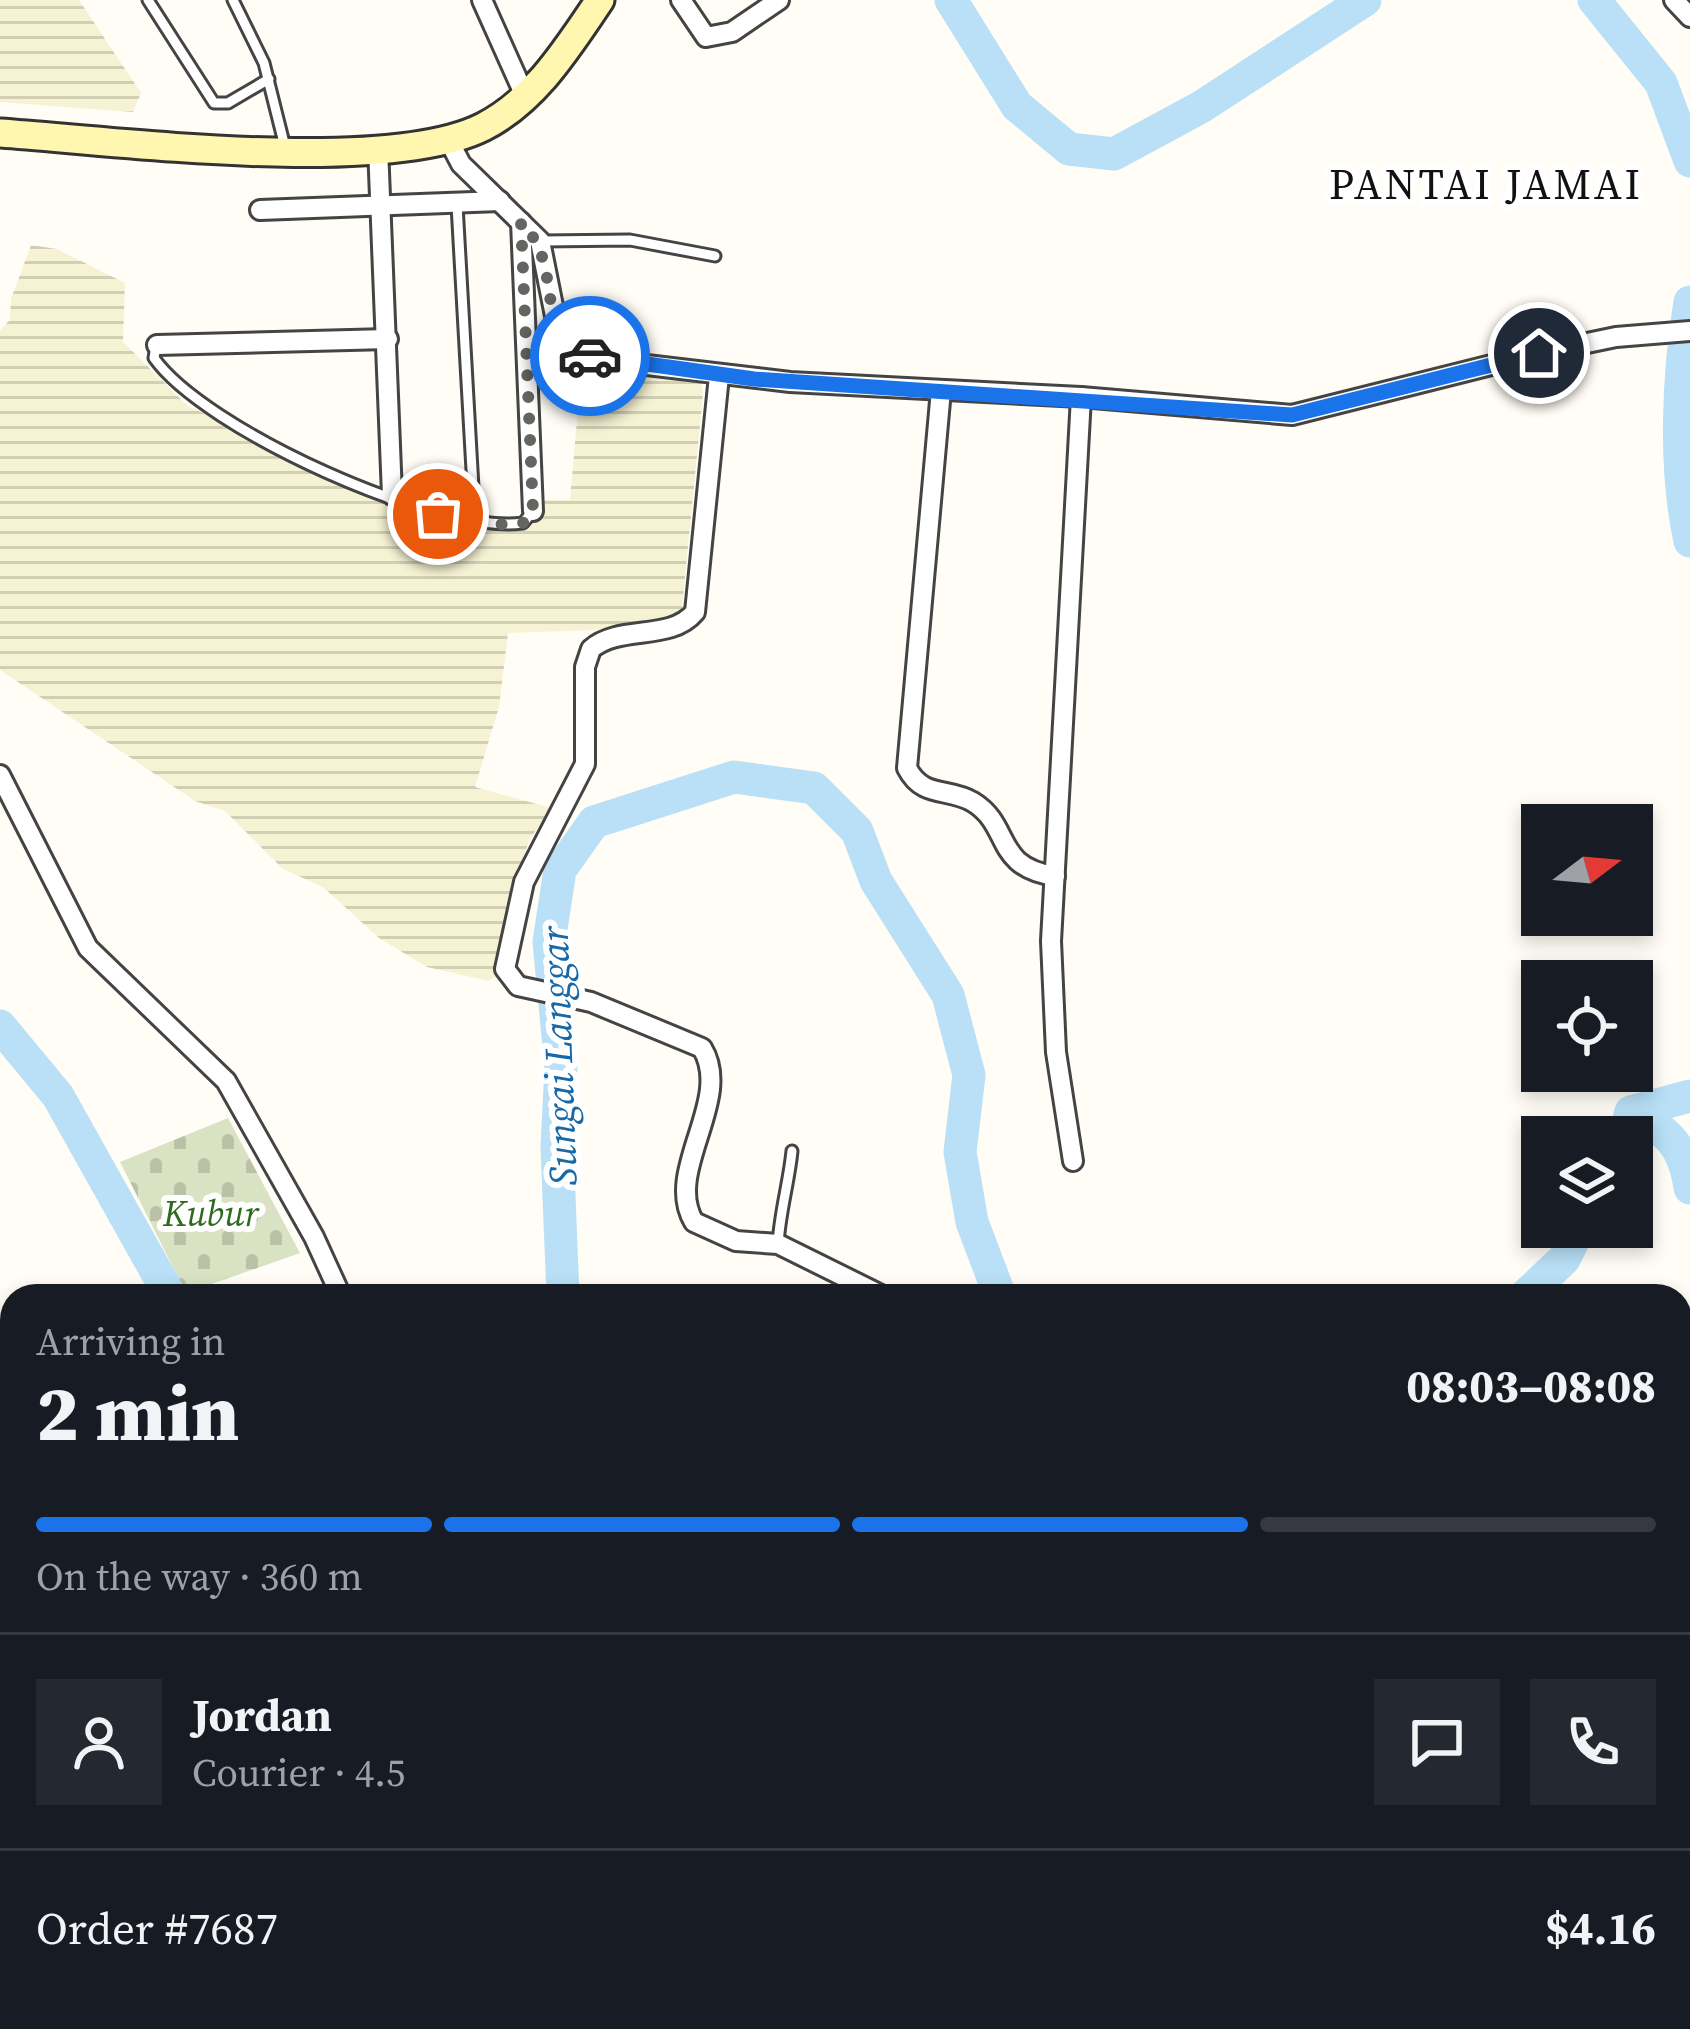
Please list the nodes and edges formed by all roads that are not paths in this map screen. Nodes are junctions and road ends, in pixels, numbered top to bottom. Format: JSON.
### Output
{"nodes":[{"id":1,"x":148,"y":0,"type":"edge"},
{"id":2,"x":233,"y":0,"type":"edge"},
{"id":3,"x":482,"y":0,"type":"edge"},
{"id":4,"x":600,"y":0,"type":"edge"},
{"id":5,"x":681,"y":0,"type":"edge"},
{"id":6,"x":779,"y":0,"type":"edge"},
{"id":7,"x":1674,"y":0,"type":"edge"},
{"id":8,"x":1690,"y":17,"type":"edge"},
{"id":9,"x":269,"y":79,"type":"junction"},
{"id":10,"x":525,"y":96,"type":"junction"},
{"id":11,"x":0,"y":133,"type":"edge"},
{"id":12,"x":449,"y":140,"type":"junction"},
{"id":13,"x":378,"y":147,"type":"junction"},
{"id":14,"x":286,"y":150,"type":"junction"},
{"id":15,"x":500,"y":201,"type":"junction"},
{"id":16,"x":457,"y":203,"type":"junction"},
{"id":17,"x":384,"y":206,"type":"junction"},
{"id":18,"x":260,"y":211,"type":"dead end"},
{"id":19,"x":521,"y":222,"type":"junction"},
{"id":20,"x":540,"y":242,"type":"junction"},
{"id":21,"x":715,"y":256,"type":"dead end"},
{"id":22,"x":1690,"y":331,"type":"edge"},
{"id":23,"x":388,"y":339,"type":"junction"},
{"id":24,"x":157,"y":346,"type":"joint"},
{"id":25,"x":719,"y":376,"type":"junction"},
{"id":26,"x":941,"y":390,"type":"junction"},
{"id":27,"x":1081,"y":397,"type":"junction"},
{"id":28,"x":392,"y":495,"type":"junction"},
{"id":29,"x":533,"y":511,"type":"joint"},
{"id":30,"x":476,"y":523,"type":"junction"},
{"id":31,"x":0,"y":775,"type":"edge"},
{"id":32,"x":1054,"y":876,"type":"junction"},
{"id":33,"x":792,"y":1151,"type":"dead end"},
{"id":34,"x":1073,"y":1161,"type":"dead end"},
{"id":35,"x":778,"y":1244,"type":"junction"},
{"id":36,"x":335,"y":1284,"type":"edge"},
{"id":37,"x":859,"y":1284,"type":"edge"}],
"edges":[{"from":1,"to":9,"type":"lane"},
{"from":2,"to":9,"type":"lane"},
{"from":3,"to":10,"type":"street"},
{"from":4,"to":10,"type":"main road"},
{"from":5,"to":6,"type":"street"},
{"from":7,"to":8,"type":"street"},
{"from":9,"to":14,"type":"lane"},
{"from":10,"to":12,"type":"main road"},
{"from":11,"to":14,"type":"main road"},
{"from":12,"to":13,"type":"main road"},
{"from":12,"to":15,"type":"street"},
{"from":13,"to":14,"type":"main road"},
{"from":13,"to":17,"type":"street"},
{"from":15,"to":16,"type":"street"},
{"from":15,"to":19,"type":"street"},
{"from":16,"to":17,"type":"street"},
{"from":16,"to":30,"type":"lane"},
{"from":17,"to":18,"type":"street"},
{"from":17,"to":23,"type":"street"},
{"from":19,"to":20,"type":"street"},
{"from":19,"to":29,"type":"street"},
{"from":20,"to":21,"type":"lane"},
{"from":20,"to":25,"type":"street"},
{"from":22,"to":27,"type":"street"},
{"from":23,"to":24,"type":"street"},
{"from":23,"to":28,"type":"street"},
{"from":24,"to":28,"type":"lane"},
{"from":25,"to":26,"type":"street"},
{"from":25,"to":35,"type":"street"},
{"from":26,"to":27,"type":"street"},
{"from":26,"to":32,"type":"street"},
{"from":27,"to":32,"type":"street"},
{"from":28,"to":30,"type":"lane"},
{"from":29,"to":30,"type":"lane"},
{"from":31,"to":36,"type":"street"},
{"from":32,"to":34,"type":"street"},
{"from":33,"to":35,"type":"lane"},
{"from":35,"to":37,"type":"street"}]}
